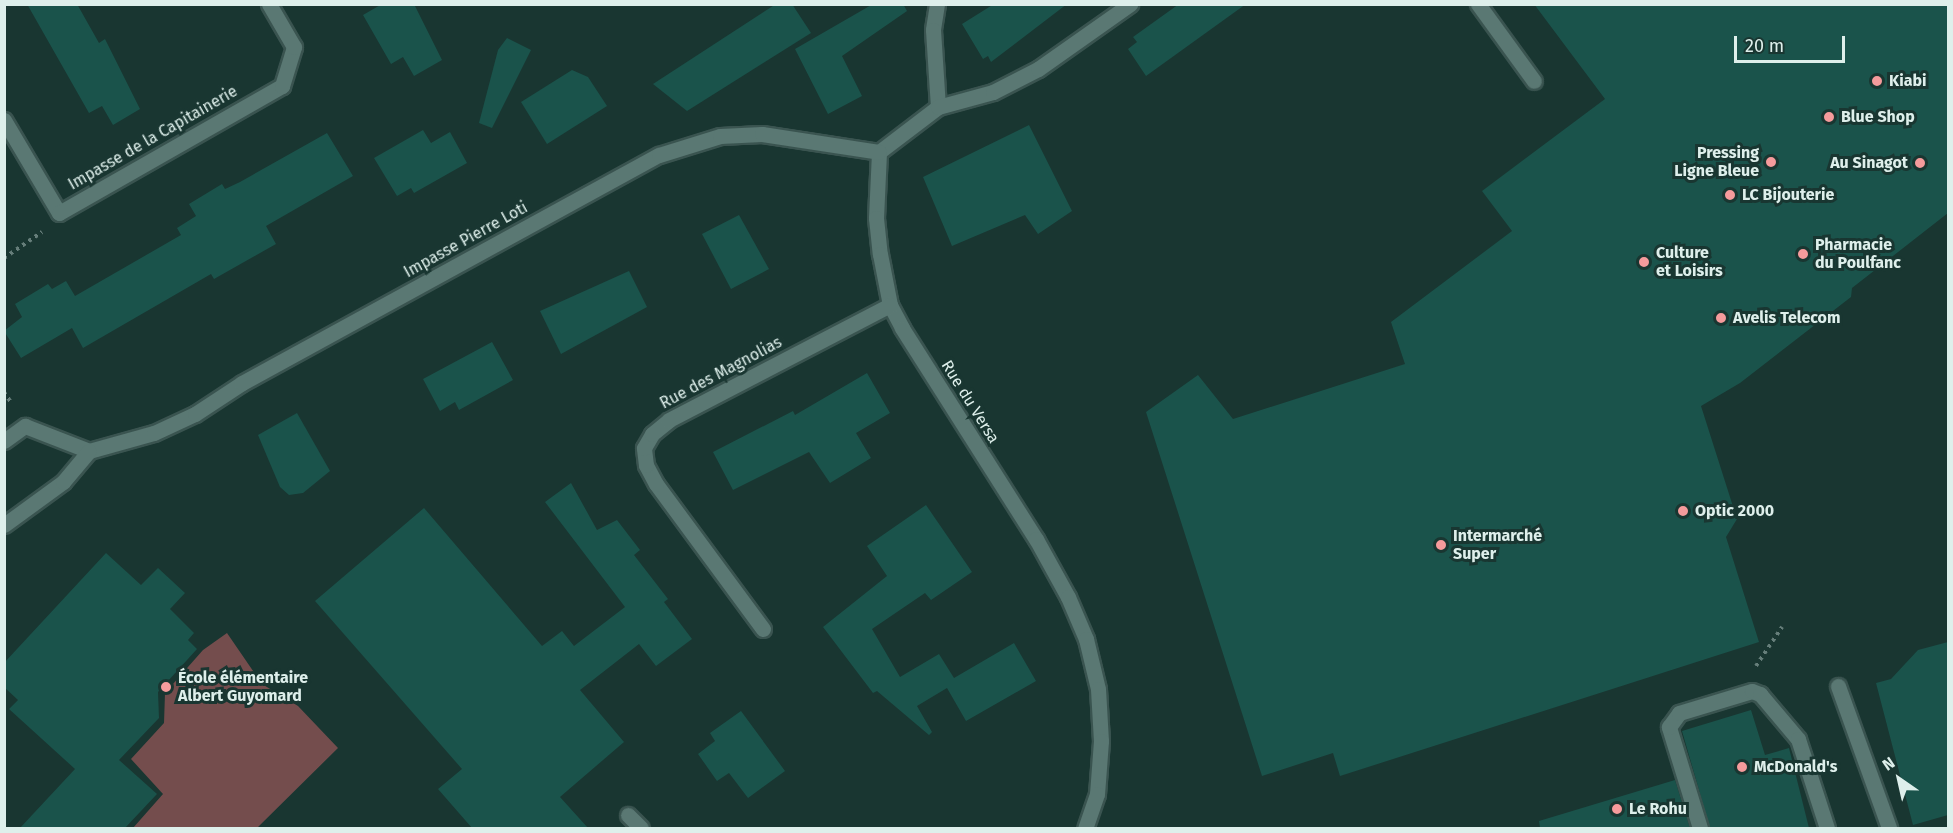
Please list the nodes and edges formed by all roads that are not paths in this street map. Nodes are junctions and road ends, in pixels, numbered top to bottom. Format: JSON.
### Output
{"nodes":[{"id":1,"x":269,"y":4,"type":"edge"},
{"id":2,"x":937,"y":4,"type":"edge"},
{"id":3,"x":1130,"y":4,"type":"edge"},
{"id":4,"x":1478,"y":4,"type":"edge"},
{"id":5,"x":1534,"y":81,"type":"dead end"},
{"id":6,"x":938,"y":107,"type":"junction"},
{"id":7,"x":4,"y":120,"type":"edge"},
{"id":8,"x":879,"y":152,"type":"junction"},
{"id":9,"x":890,"y":305,"type":"junction"},
{"id":10,"x":4,"y":441,"type":"edge"},
{"id":11,"x":89,"y":451,"type":"junction"},
{"id":12,"x":4,"y":525,"type":"edge"},
{"id":13,"x":763,"y":629,"type":"dead end"},
{"id":14,"x":1839,"y":686,"type":"dead end"},
{"id":15,"x":628,"y":815,"type":"dead end"},
{"id":16,"x":641,"y":828,"type":"edge"},
{"id":17,"x":1085,"y":828,"type":"edge"},
{"id":18,"x":1700,"y":828,"type":"edge"},
{"id":19,"x":1827,"y":828,"type":"edge"},
{"id":20,"x":1889,"y":828,"type":"edge"}],
"edges":[{"from":1,"to":7,"type":"street","name":"Impasse de la Capitainerie"},
{"from":2,"to":6,"type":"street"},
{"from":3,"to":6,"type":"street"},
{"from":4,"to":5,"type":"street"},
{"from":6,"to":8,"type":"street"},
{"from":8,"to":9,"type":"street","name":"Rue du Versa"},
{"from":8,"to":11,"type":"street","name":"Impasse Pierre Loti"},
{"from":9,"to":13,"type":"street","name":"Rue des Magnolias"},
{"from":9,"to":17,"type":"street","name":"Rue du Versa"},
{"from":10,"to":11,"type":"street"},
{"from":11,"to":12,"type":"street"},
{"from":14,"to":20,"type":"street"},
{"from":15,"to":16,"type":"street"},
{"from":18,"to":19,"type":"street"}]}
